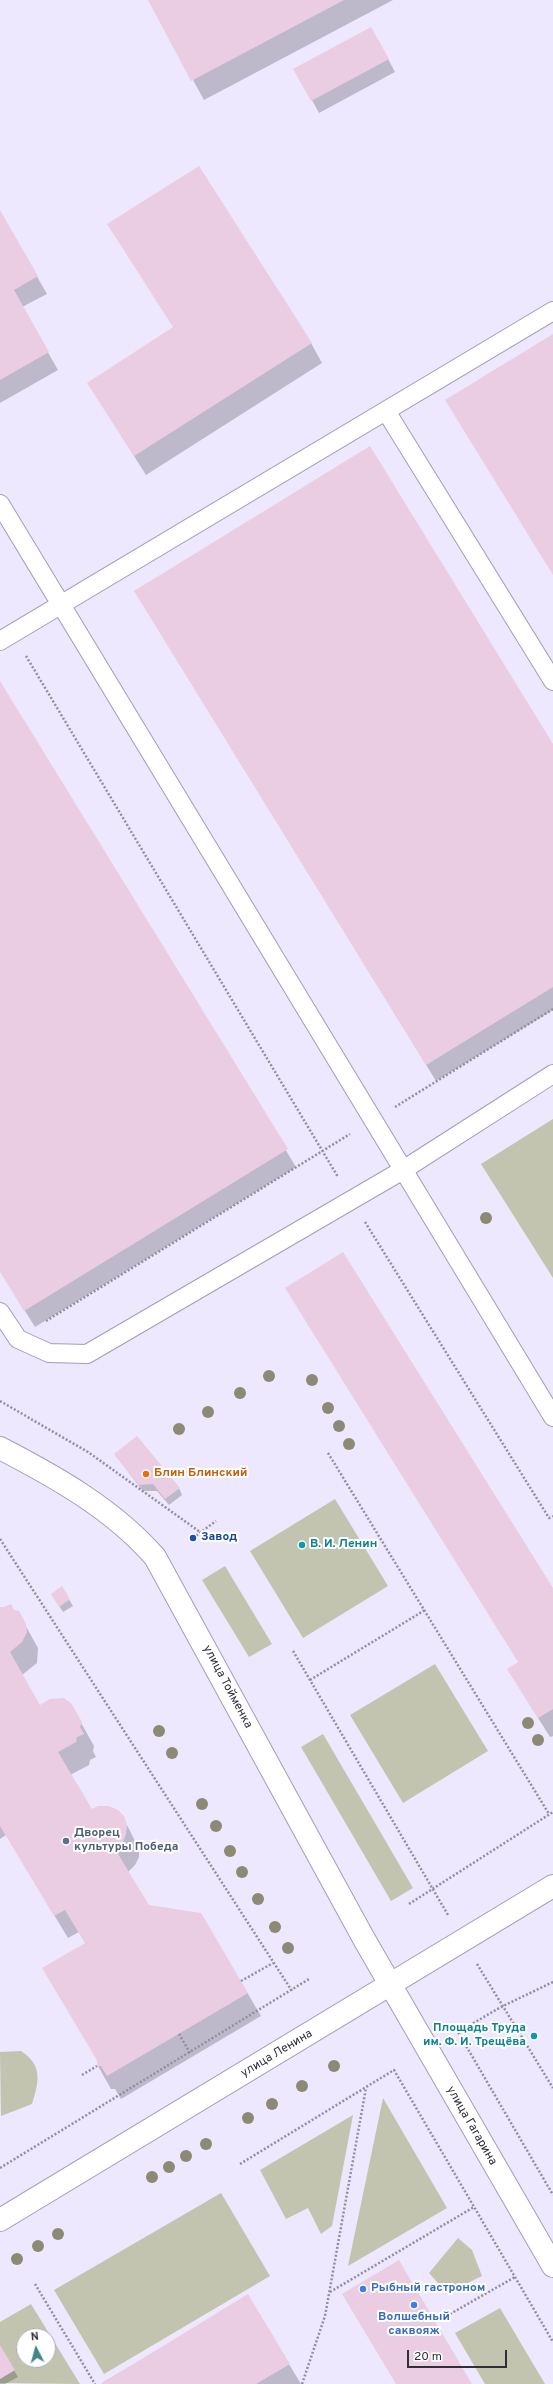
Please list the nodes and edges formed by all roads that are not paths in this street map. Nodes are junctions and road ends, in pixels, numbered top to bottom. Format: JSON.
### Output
{"nodes":[{"id":1,"x":553,"y":311,"type":"edge"},
{"id":2,"x":386,"y":411,"type":"junction"},
{"id":3,"x":0,"y":504,"type":"edge"},
{"id":4,"x":59,"y":605,"type":"junction"},
{"id":5,"x":6,"y":637,"type":"edge"},
{"id":6,"x":553,"y":681,"type":"edge"},
{"id":7,"x":553,"y":1074,"type":"edge"},
{"id":8,"x":403,"y":1170,"type":"junction"},
{"id":9,"x":0,"y":1312,"type":"edge"},
{"id":10,"x":553,"y":1417,"type":"edge"},
{"id":11,"x":0,"y":1448,"type":"edge"},
{"id":12,"x":553,"y":1886,"type":"edge"},
{"id":13,"x":390,"y":1985,"type":"junction"},
{"id":14,"x":0,"y":2220,"type":"edge"},
{"id":15,"x":553,"y":2266,"type":"edge"}],
"edges":[{"from":1,"to":2,"type":"lane"},
{"from":2,"to":4,"type":"lane"},
{"from":2,"to":6,"type":"lane"},
{"from":3,"to":4,"type":"lane"},
{"from":4,"to":5,"type":"lane"},
{"from":4,"to":8,"type":"lane"},
{"from":7,"to":8,"type":"lane"},
{"from":8,"to":9,"type":"lane"},
{"from":8,"to":10,"type":"lane"},
{"from":11,"to":13,"type":"street","name":"улица Тойменка"},
{"from":12,"to":13,"type":"street","name":"улица Ленина"},
{"from":13,"to":14,"type":"street","name":"улица Ленина"},
{"from":13,"to":15,"type":"street","name":"улица Гагарина"}]}
